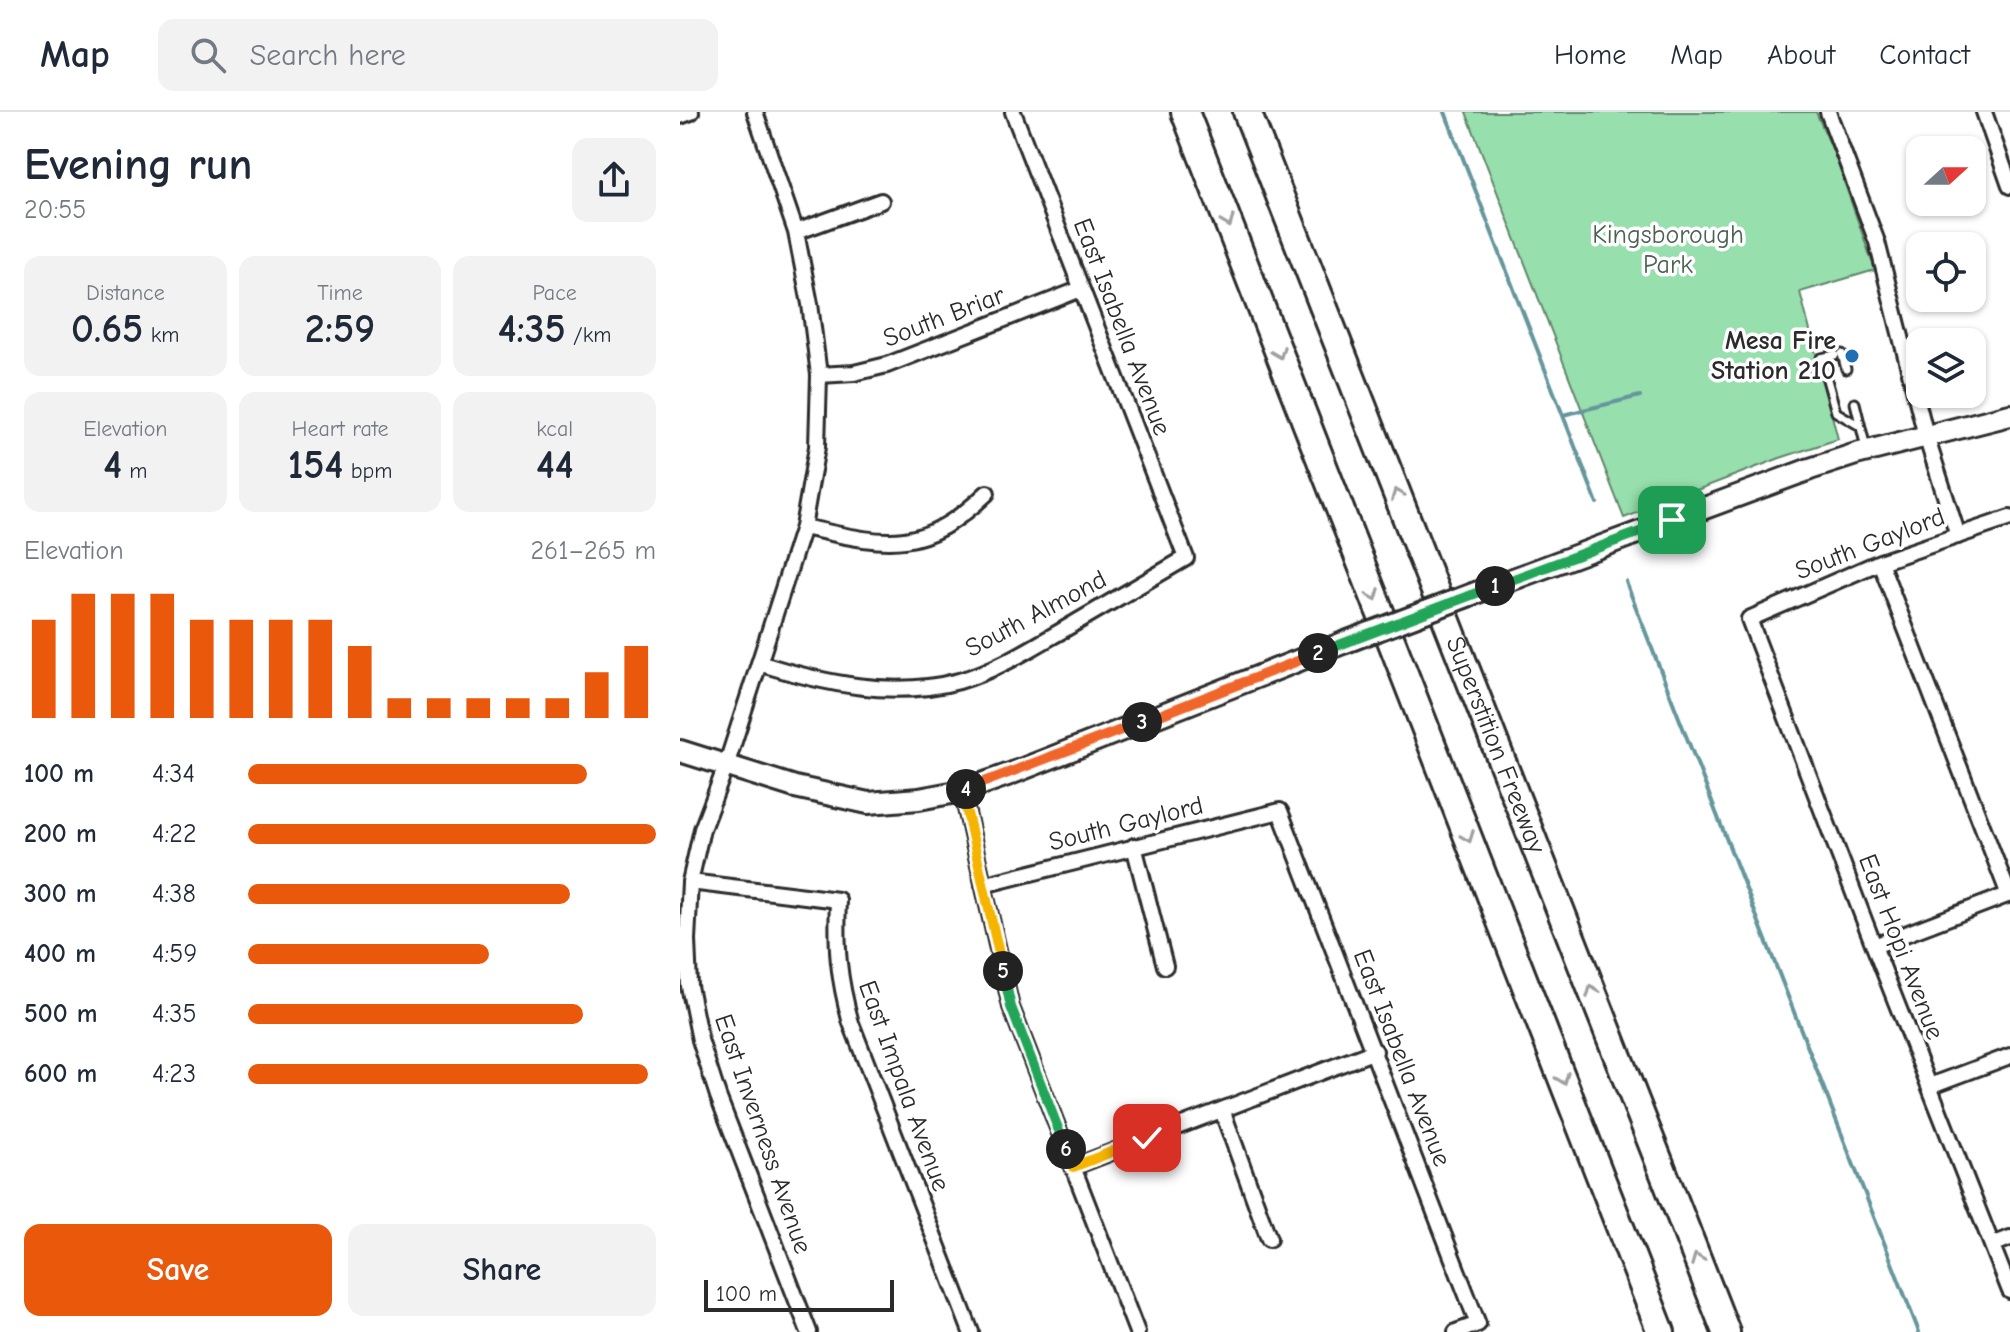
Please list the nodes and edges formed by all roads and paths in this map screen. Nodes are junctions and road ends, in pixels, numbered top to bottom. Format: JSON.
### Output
{"nodes":[{"id":1,"x":691,"y":112,"type":"edge"},
{"id":2,"x":755,"y":112,"type":"edge"},
{"id":3,"x":1013,"y":112,"type":"edge"},
{"id":4,"x":1169,"y":112,"type":"edge"},
{"id":5,"x":1185,"y":112,"type":"edge"},
{"id":6,"x":1247,"y":112,"type":"edge"},
{"id":7,"x":1266,"y":112,"type":"edge"},
{"id":8,"x":1828,"y":112,"type":"edge"},
{"id":9,"x":1984,"y":112,"type":"edge"},
{"id":10,"x":680,"y":116,"type":"edge"},
{"id":11,"x":1205,"y":164,"type":"junction"},
{"id":12,"x":2010,"y":186,"type":"edge"},
{"id":13,"x":881,"y":201,"type":"dead end"},
{"id":14,"x":796,"y":232,"type":"junction"},
{"id":15,"x":1081,"y":289,"type":"junction"},
{"id":16,"x":1329,"y":320,"type":"junction"},
{"id":17,"x":1846,"y":369,"type":"dead end"},
{"id":18,"x":819,"y":375,"type":"junction"},
{"id":19,"x":1855,"y":403,"type":"dead end"},
{"id":20,"x":2010,"y":415,"type":"edge"},
{"id":21,"x":1860,"y":426,"type":"junction"},
{"id":22,"x":1926,"y":436,"type":"junction"},
{"id":23,"x":1867,"y":451,"type":"junction"},
{"id":24,"x":987,"y":493,"type":"dead end"},
{"id":25,"x":2010,"y":518,"type":"edge"},
{"id":26,"x":803,"y":527,"type":"junction"},
{"id":27,"x":1958,"y":536,"type":"junction"},
{"id":28,"x":1186,"y":558,"type":"joint"},
{"id":29,"x":1880,"y":562,"type":"junction"},
{"id":30,"x":1749,"y":619,"type":"joint"},
{"id":31,"x":759,"y":663,"type":"junction"},
{"id":32,"x":680,"y":751,"type":"edge"},
{"id":33,"x":726,"y":766,"type":"junction"},
{"id":34,"x":962,"y":791,"type":"junction"},
{"id":35,"x":1280,"y":811,"type":"joint"},
{"id":36,"x":1134,"y":846,"type":"junction"},
{"id":37,"x":690,"y":882,"type":"junction"},
{"id":38,"x":983,"y":885,"type":"junction"},
{"id":39,"x":2010,"y":894,"type":"edge"},
{"id":40,"x":1874,"y":946,"type":"junction"},
{"id":41,"x":1165,"y":966,"type":"dead end"},
{"id":42,"x":1375,"y":1051,"type":"junction"},
{"id":43,"x":2010,"y":1056,"type":"edge"},
{"id":44,"x":1930,"y":1086,"type":"junction"},
{"id":45,"x":1222,"y":1110,"type":"junction"},
{"id":46,"x":1073,"y":1167,"type":"junction"},
{"id":47,"x":2010,"y":1238,"type":"edge"},
{"id":48,"x":1269,"y":1239,"type":"dead end"},
{"id":49,"x":1992,"y":1245,"type":"junction"},
{"id":50,"x":2010,"y":1291,"type":"edge"},
{"id":51,"x":809,"y":1332,"type":"edge"},
{"id":52,"x":971,"y":1332,"type":"edge"},
{"id":53,"x":1137,"y":1332,"type":"edge"},
{"id":54,"x":1456,"y":1332,"type":"edge"},
{"id":55,"x":1661,"y":1332,"type":"edge"},
{"id":56,"x":1726,"y":1332,"type":"edge"}],
"edges":[{"from":1,"to":10,"type":"street"},
{"from":2,"to":14,"type":"street","name":"East Inverness Avenue"},
{"from":3,"to":15,"type":"street","name":"East Isabella Avenue"},
{"from":4,"to":11,"type":"highway"},
{"from":5,"to":11,"type":"highway"},
{"from":6,"to":16,"type":"highway","name":"Superstition Freeway"},
{"from":7,"to":16,"type":"highway"},
{"from":8,"to":22,"type":"street"},
{"from":9,"to":12,"type":"street"},
{"from":11,"to":55,"type":"highway","one_way":true},
{"from":13,"to":14,"type":"street"},
{"from":14,"to":18,"type":"street","name":"East Inverness Avenue"},
{"from":15,"to":18,"type":"street","name":"South Briar"},
{"from":15,"to":28,"type":"street","name":"East Isabella Avenue"},
{"from":56,"to":16,"type":"highway","name":"Superstition Freeway","one_way":true},
{"from":17,"to":21,"type":"lane"},
{"from":18,"to":26,"type":"street","name":"East Inverness Avenue"},
{"from":19,"to":21,"type":"lane"},
{"from":20,"to":22,"type":"street"},
{"from":21,"to":23,"type":"lane"},
{"from":22,"to":23,"type":"street"},
{"from":22,"to":27,"type":"street"},
{"from":23,"to":34,"type":"street","bridge":true},
{"from":24,"to":26,"type":"street"},
{"from":25,"to":27,"type":"street","name":"South Gaylord"},
{"from":26,"to":31,"type":"street","name":"East Inverness Avenue"},
{"from":27,"to":29,"type":"street","name":"South Gaylord"},
{"from":28,"to":31,"type":"street","name":"South Almond"},
{"from":29,"to":30,"type":"street","name":"South Gaylord"},
{"from":29,"to":39,"type":"street"},
{"from":30,"to":40,"type":"street","name":"East Hopi Avenue"},
{"from":31,"to":33,"type":"street","name":"East Inverness Avenue"},
{"from":32,"to":33,"type":"street"},
{"from":33,"to":34,"type":"street"},
{"from":33,"to":37,"type":"street","name":"East Inverness Avenue"},
{"from":34,"to":38,"type":"street"},
{"from":35,"to":36,"type":"street","name":"South Gaylord"},
{"from":35,"to":42,"type":"street","name":"East Isabella Avenue"},
{"from":36,"to":38,"type":"street","name":"South Gaylord"},
{"from":36,"to":41,"type":"street"},
{"from":37,"to":51,"type":"street","name":"East Inverness Avenue"},
{"from":37,"to":52,"type":"street","name":"East Impala Avenue"},
{"from":38,"to":46,"type":"street"},
{"from":39,"to":40,"type":"street"},
{"from":40,"to":44,"type":"street","name":"East Hopi Avenue"},
{"from":42,"to":45,"type":"street"},
{"from":42,"to":54,"type":"street","name":"East Isabella Avenue"},
{"from":43,"to":44,"type":"street"},
{"from":44,"to":49,"type":"street","name":"East Hopi Avenue"},
{"from":45,"to":46,"type":"street"},
{"from":45,"to":48,"type":"street"},
{"from":46,"to":53,"type":"street"},
{"from":47,"to":49,"type":"street"},
{"from":49,"to":50,"type":"street","name":"East Hopi Avenue"}]}
